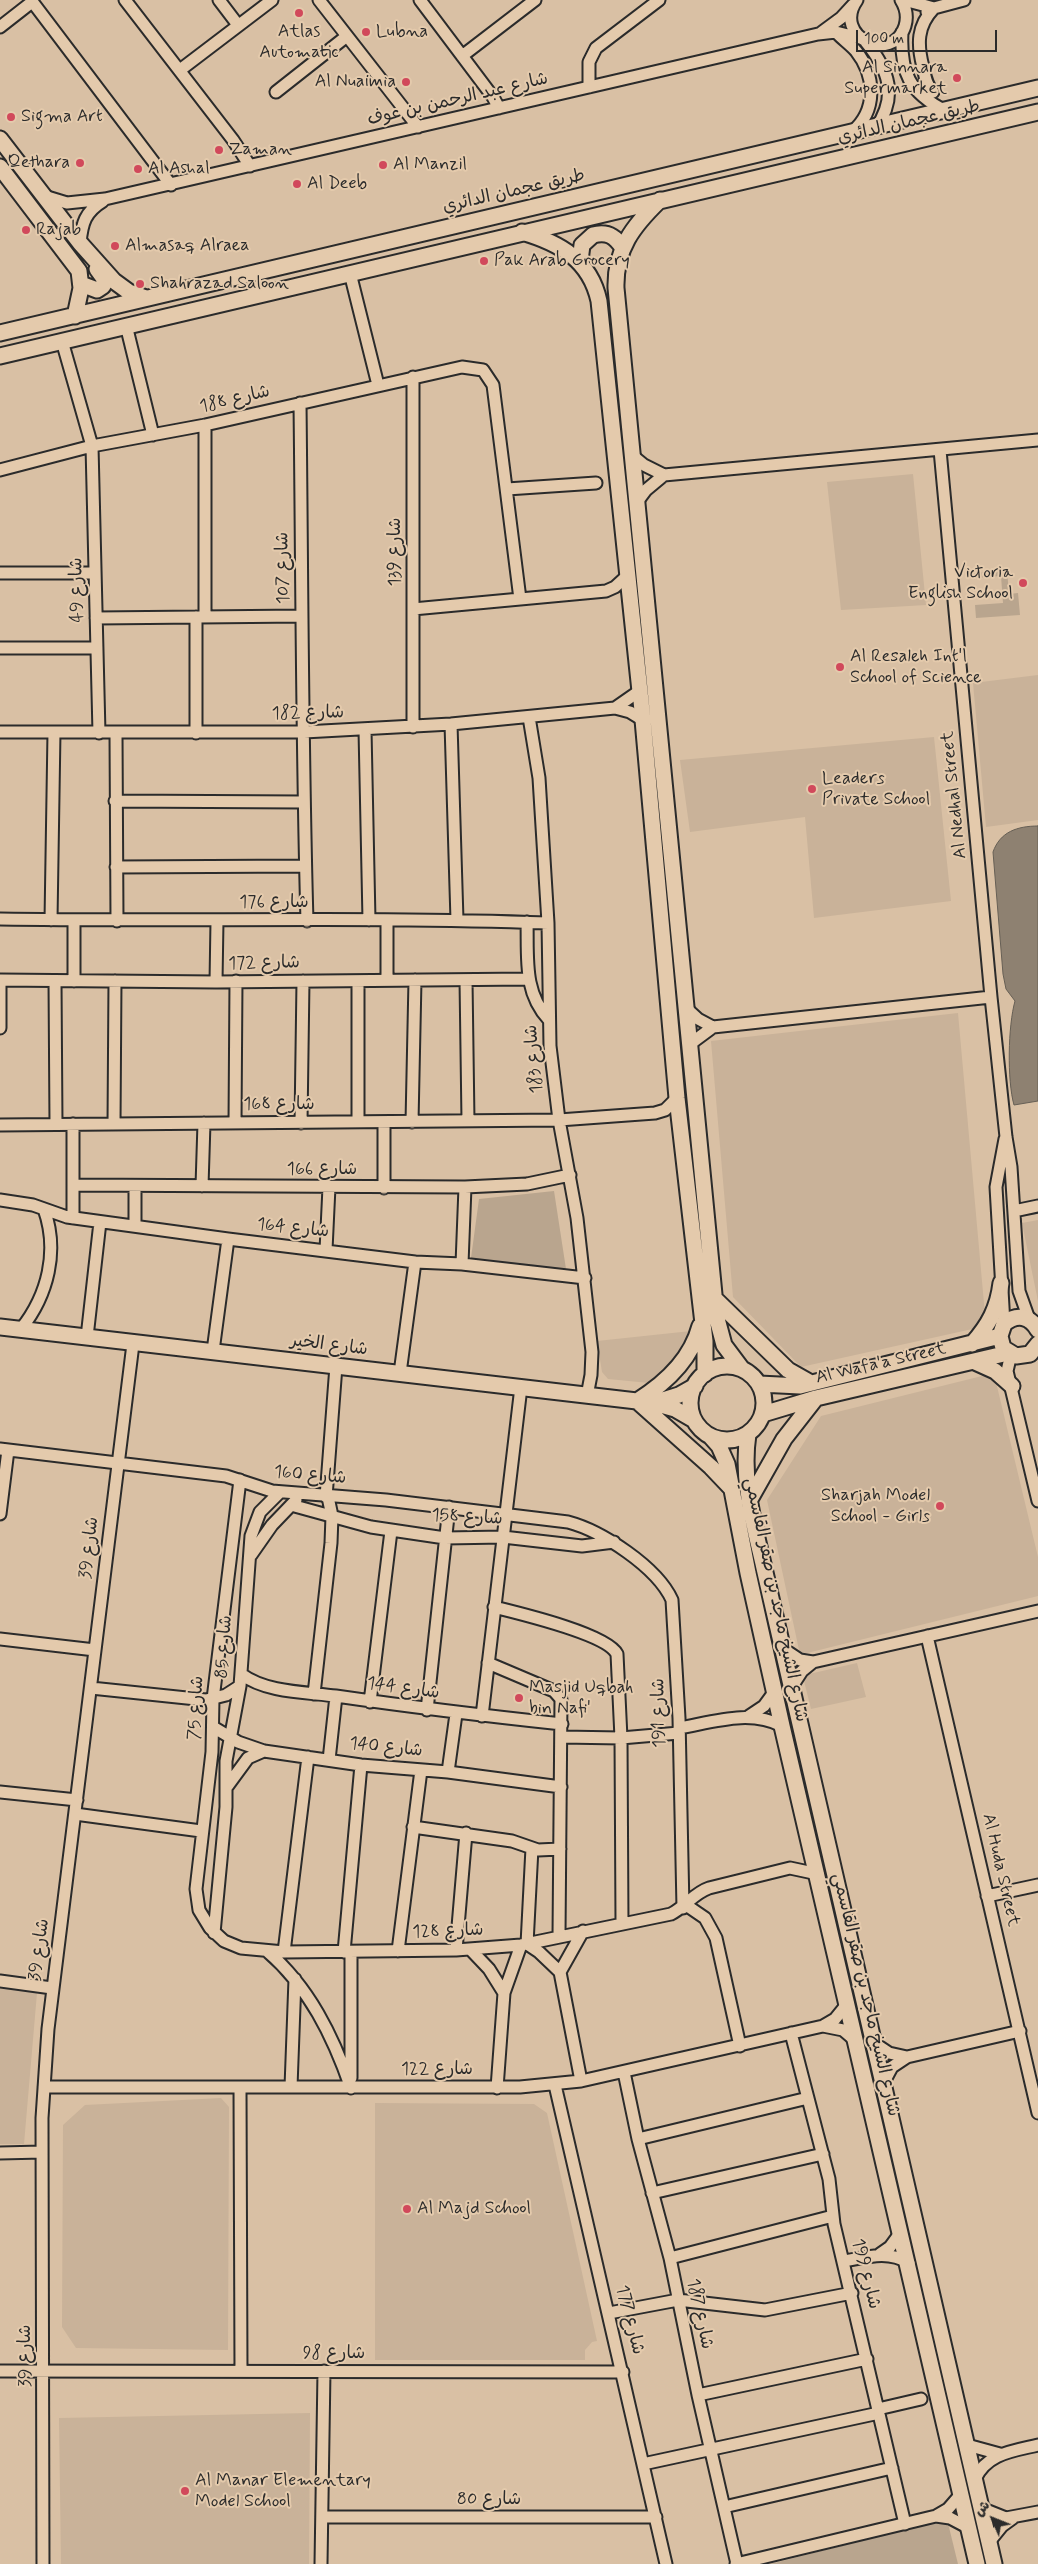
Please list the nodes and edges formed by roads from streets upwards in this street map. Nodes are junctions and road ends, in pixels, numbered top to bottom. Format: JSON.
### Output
{"nodes":[{"id":1,"x":126,"y":0,"type":"edge"},
{"id":2,"x":219,"y":0,"type":"edge"},
{"id":3,"x":272,"y":0,"type":"edge"},
{"id":4,"x":319,"y":0,"type":"edge"},
{"id":5,"x":420,"y":0,"type":"edge"},
{"id":6,"x":535,"y":0,"type":"edge"},
{"id":7,"x":659,"y":0,"type":"edge"},
{"id":8,"x":902,"y":0,"type":"edge"},
{"id":9,"x":922,"y":0,"type":"edge"},
{"id":10,"x":964,"y":0,"type":"edge"},
{"id":11,"x":31,"y":1,"type":"edge"},
{"id":12,"x":855,"y":2,"type":"edge"},
{"id":13,"x":934,"y":8,"type":"junction"},
{"id":14,"x":238,"y":25,"type":"junction"},
{"id":15,"x":0,"y":27,"type":"edge"},
{"id":16,"x":903,"y":30,"type":"junction"},
{"id":17,"x":836,"y":32,"type":"junction"},
{"id":18,"x":818,"y":34,"type":"junction"},
{"id":19,"x":347,"y":36,"type":"junction"},
{"id":20,"x":863,"y":40,"type":"junction"},
{"id":21,"x":462,"y":56,"type":"junction"},
{"id":22,"x":180,"y":70,"type":"junction"},
{"id":23,"x":589,"y":87,"type":"junction"},
{"id":24,"x":1038,"y":88,"type":"edge"},
{"id":25,"x":276,"y":92,"type":"dead end"},
{"id":26,"x":933,"y":92,"type":"dead end"},
{"id":27,"x":1038,"y":103,"type":"edge"},
{"id":28,"x":499,"y":108,"type":"junction"},
{"id":29,"x":946,"y":111,"type":"junction"},
{"id":30,"x":1038,"y":112,"type":"edge"},
{"id":31,"x":1016,"y":118,"type":"junction"},
{"id":32,"x":418,"y":127,"type":"junction"},
{"id":33,"x":875,"y":128,"type":"junction"},
{"id":34,"x":850,"y":134,"type":"junction"},
{"id":35,"x":0,"y":139,"type":"edge"},
{"id":36,"x":250,"y":166,"type":"junction"},
{"id":37,"x":0,"y":167,"type":"edge"},
{"id":38,"x":171,"y":185,"type":"junction"},
{"id":39,"x":44,"y":196,"type":"junction"},
{"id":40,"x":105,"y":199,"type":"junction"},
{"id":41,"x":660,"y":200,"type":"junction"},
{"id":42,"x":522,"y":232,"type":"junction"},
{"id":43,"x":80,"y":243,"type":"junction"},
{"id":44,"x":622,"y":248,"type":"junction"},
{"id":45,"x":94,"y":259,"type":"junction"},
{"id":46,"x":580,"y":261,"type":"junction"},
{"id":47,"x":350,"y":273,"type":"junction"},
{"id":48,"x":81,"y":284,"type":"junction"},
{"id":49,"x":146,"y":298,"type":"junction"},
{"id":50,"x":75,"y":316,"type":"junction"},
{"id":51,"x":126,"y":325,"type":"junction"},
{"id":52,"x":0,"y":333,"type":"edge"},
{"id":53,"x":62,"y":341,"type":"junction"},
{"id":54,"x":0,"y":356,"type":"edge"},
{"id":55,"x":413,"y":377,"type":"junction"},
{"id":56,"x":378,"y":385,"type":"junction"},
{"id":57,"x":300,"y":403,"type":"junction"},
{"id":58,"x":205,"y":425,"type":"junction"},
{"id":59,"x":153,"y":435,"type":"junction"},
{"id":60,"x":1038,"y":440,"type":"edge"},
{"id":61,"x":92,"y":446,"type":"junction"},
{"id":62,"x":940,"y":450,"type":"junction"},
{"id":63,"x":633,"y":456,"type":"junction"},
{"id":64,"x":0,"y":470,"type":"edge"},
{"id":65,"x":664,"y":475,"type":"junction"},
{"id":66,"x":596,"y":483,"type":"dead end"},
{"id":67,"x":507,"y":489,"type":"junction"},
{"id":68,"x":637,"y":502,"type":"junction"},
{"id":69,"x":0,"y":573,"type":"edge"},
{"id":70,"x":95,"y":573,"type":"junction"},
{"id":71,"x":627,"y":576,"type":"junction"},
{"id":72,"x":606,"y":591,"type":"junction"},
{"id":73,"x":520,"y":599,"type":"junction"},
{"id":74,"x":629,"y":604,"type":"junction"},
{"id":75,"x":413,"y":609,"type":"junction"},
{"id":76,"x":302,"y":616,"type":"junction"},
{"id":77,"x":200,"y":617,"type":"junction"},
{"id":78,"x":96,"y":618,"type":"junction"},
{"id":79,"x":0,"y":648,"type":"edge"},
{"id":80,"x":97,"y":648,"type":"junction"},
{"id":81,"x":638,"y":692,"type":"junction"},
{"id":82,"x":615,"y":708,"type":"junction"},
{"id":83,"x":529,"y":717,"type":"junction"},
{"id":84,"x":643,"y":720,"type":"junction"},
{"id":85,"x":451,"y":724,"type":"junction"},
{"id":86,"x":413,"y":727,"type":"junction"},
{"id":87,"x":365,"y":730,"type":"junction"},
{"id":88,"x":0,"y":732,"type":"edge"},
{"id":89,"x":54,"y":732,"type":"junction"},
{"id":90,"x":304,"y":732,"type":"junction"},
{"id":91,"x":99,"y":733,"type":"junction"},
{"id":92,"x":116,"y":733,"type":"junction"},
{"id":93,"x":196,"y":733,"type":"junction"},
{"id":94,"x":115,"y":801,"type":"junction"},
{"id":95,"x":303,"y":802,"type":"junction"},
{"id":96,"x":305,"y":866,"type":"junction"},
{"id":97,"x":116,"y":867,"type":"junction"},
{"id":98,"x":0,"y":918,"type":"edge"},
{"id":99,"x":51,"y":920,"type":"junction"},
{"id":100,"x":74,"y":920,"type":"junction"},
{"id":101,"x":369,"y":920,"type":"junction"},
{"id":102,"x":387,"y":920,"type":"junction"},
{"id":103,"x":456,"y":920,"type":"junction"},
{"id":104,"x":117,"y":921,"type":"junction"},
{"id":105,"x":217,"y":921,"type":"junction"},
{"id":106,"x":307,"y":921,"type":"junction"},
{"id":107,"x":527,"y":922,"type":"junction"},
{"id":108,"x":548,"y":923,"type":"junction"},
{"id":109,"x":528,"y":979,"type":"junction"},
{"id":110,"x":0,"y":980,"type":"edge"},
{"id":111,"x":358,"y":980,"type":"junction"},
{"id":112,"x":387,"y":980,"type":"junction"},
{"id":113,"x":415,"y":980,"type":"junction"},
{"id":114,"x":466,"y":980,"type":"junction"},
{"id":115,"x":55,"y":981,"type":"junction"},
{"id":116,"x":74,"y":981,"type":"junction"},
{"id":117,"x":115,"y":981,"type":"junction"},
{"id":118,"x":303,"y":981,"type":"junction"},
{"id":119,"x":216,"y":982,"type":"junction"},
{"id":120,"x":236,"y":982,"type":"junction"},
{"id":121,"x":991,"y":997,"type":"junction"},
{"id":122,"x":686,"y":1008,"type":"junction"},
{"id":123,"x":549,"y":1020,"type":"junction"},
{"id":124,"x":713,"y":1027,"type":"junction"},
{"id":125,"x":0,"y":1028,"type":"edge"},
{"id":126,"x":690,"y":1044,"type":"junction"},
{"id":127,"x":677,"y":1098,"type":"junction"},
{"id":128,"x":655,"y":1113,"type":"junction"},
{"id":129,"x":559,"y":1120,"type":"junction"},
{"id":130,"x":358,"y":1122,"type":"junction"},
{"id":131,"x":384,"y":1122,"type":"junction"},
{"id":132,"x":412,"y":1122,"type":"junction"},
{"id":133,"x":468,"y":1122,"type":"junction"},
{"id":134,"x":204,"y":1123,"type":"junction"},
{"id":135,"x":235,"y":1123,"type":"junction"},
{"id":136,"x":301,"y":1123,"type":"junction"},
{"id":137,"x":56,"y":1124,"type":"junction"},
{"id":138,"x":74,"y":1124,"type":"junction"},
{"id":139,"x":114,"y":1124,"type":"junction"},
{"id":140,"x":0,"y":1125,"type":"edge"},
{"id":141,"x":681,"y":1126,"type":"junction"},
{"id":142,"x":1006,"y":1138,"type":"junction"},
{"id":143,"x":570,"y":1175,"type":"junction"},
{"id":144,"x":74,"y":1186,"type":"junction"},
{"id":145,"x":202,"y":1186,"type":"junction"},
{"id":146,"x":135,"y":1187,"type":"junction"},
{"id":147,"x":328,"y":1187,"type":"junction"},
{"id":148,"x":465,"y":1187,"type":"junction"},
{"id":149,"x":384,"y":1188,"type":"junction"},
{"id":150,"x":0,"y":1200,"type":"edge"},
{"id":151,"x":1038,"y":1206,"type":"edge"},
{"id":152,"x":44,"y":1209,"type":"junction"},
{"id":153,"x":1014,"y":1211,"type":"junction"},
{"id":154,"x":74,"y":1218,"type":"junction"},
{"id":155,"x":100,"y":1222,"type":"junction"},
{"id":156,"x":135,"y":1225,"type":"junction"},
{"id":157,"x":228,"y":1239,"type":"junction"},
{"id":158,"x":326,"y":1250,"type":"junction"},
{"id":159,"x":415,"y":1262,"type":"junction"},
{"id":160,"x":462,"y":1264,"type":"junction"},
{"id":161,"x":584,"y":1278,"type":"junction"},
{"id":162,"x":1001,"y":1282,"type":"junction"},
{"id":163,"x":714,"y":1298,"type":"junction"},
{"id":164,"x":702,"y":1320,"type":"junction"},
{"id":165,"x":1036,"y":1326,"type":"edge"},
{"id":166,"x":0,"y":1327,"type":"edge"},
{"id":167,"x":21,"y":1329,"type":"junction"},
{"id":168,"x":1002,"y":1330,"type":"junction"},
{"id":169,"x":87,"y":1337,"type":"junction"},
{"id":170,"x":133,"y":1344,"type":"junction"},
{"id":171,"x":972,"y":1344,"type":"junction"},
{"id":172,"x":1025,"y":1351,"type":"edge"},
{"id":173,"x":213,"y":1352,"type":"junction"},
{"id":174,"x":975,"y":1362,"type":"junction"},
{"id":175,"x":336,"y":1366,"type":"junction"},
{"id":176,"x":742,"y":1369,"type":"junction"},
{"id":177,"x":400,"y":1374,"type":"junction"},
{"id":178,"x":705,"y":1374,"type":"junction"},
{"id":179,"x":759,"y":1384,"type":"junction"},
{"id":180,"x":695,"y":1386,"type":"junction"},
{"id":181,"x":1012,"y":1386,"type":"junction"},
{"id":182,"x":521,"y":1388,"type":"junction"},
{"id":183,"x":814,"y":1390,"type":"junction"},
{"id":184,"x":587,"y":1396,"type":"junction"},
{"id":185,"x":637,"y":1401,"type":"junction"},
{"id":186,"x":654,"y":1403,"type":"junction"},
{"id":187,"x":763,"y":1414,"type":"junction"},
{"id":188,"x":694,"y":1420,"type":"junction"},
{"id":189,"x":748,"y":1434,"type":"junction"},
{"id":190,"x":711,"y":1437,"type":"junction"},
{"id":191,"x":4,"y":1450,"type":"edge"},
{"id":192,"x":118,"y":1464,"type":"junction"},
{"id":193,"x":240,"y":1480,"type":"junction"},
{"id":194,"x":731,"y":1488,"type":"junction"},
{"id":195,"x":280,"y":1492,"type":"junction"},
{"id":196,"x":303,"y":1494,"type":"junction"},
{"id":197,"x":327,"y":1497,"type":"junction"},
{"id":198,"x":749,"y":1501,"type":"junction"},
{"id":199,"x":1038,"y":1501,"type":"edge"},
{"id":200,"x":291,"y":1505,"type":"junction"},
{"id":201,"x":449,"y":1507,"type":"junction"},
{"id":202,"x":0,"y":1514,"type":"edge"},
{"id":203,"x":504,"y":1514,"type":"junction"},
{"id":204,"x":332,"y":1516,"type":"junction"},
{"id":205,"x":391,"y":1531,"type":"junction"},
{"id":206,"x":233,"y":1533,"type":"junction"},
{"id":207,"x":251,"y":1536,"type":"junction"},
{"id":208,"x":503,"y":1537,"type":"junction"},
{"id":209,"x":445,"y":1538,"type":"junction"},
{"id":210,"x":614,"y":1542,"type":"junction"},
{"id":211,"x":249,"y":1559,"type":"junction"},
{"id":212,"x":494,"y":1607,"type":"junction"},
{"id":213,"x":1038,"y":1611,"type":"edge"},
{"id":214,"x":927,"y":1636,"type":"junction"},
{"id":215,"x":0,"y":1639,"type":"edge"},
{"id":216,"x":782,"y":1648,"type":"junction"},
{"id":217,"x":95,"y":1650,"type":"junction"},
{"id":218,"x":813,"y":1662,"type":"junction"},
{"id":219,"x":488,"y":1663,"type":"junction"},
{"id":220,"x":241,"y":1674,"type":"junction"},
{"id":221,"x":240,"y":1686,"type":"junction"},
{"id":222,"x":90,"y":1688,"type":"junction"},
{"id":223,"x":791,"y":1688,"type":"junction"},
{"id":224,"x":775,"y":1692,"type":"junction"},
{"id":225,"x":314,"y":1694,"type":"junction"},
{"id":226,"x":336,"y":1696,"type":"junction"},
{"id":227,"x":213,"y":1699,"type":"junction"},
{"id":228,"x":370,"y":1702,"type":"junction"},
{"id":229,"x":427,"y":1710,"type":"junction"},
{"id":230,"x":456,"y":1714,"type":"junction"},
{"id":231,"x":482,"y":1716,"type":"junction"},
{"id":232,"x":749,"y":1716,"type":"junction"},
{"id":233,"x":562,"y":1724,"type":"junction"},
{"id":234,"x":782,"y":1726,"type":"junction"},
{"id":235,"x":213,"y":1727,"type":"junction"},
{"id":236,"x":679,"y":1730,"type":"junction"},
{"id":237,"x":562,"y":1737,"type":"junction"},
{"id":238,"x":230,"y":1738,"type":"junction"},
{"id":239,"x":621,"y":1738,"type":"junction"},
{"id":240,"x":264,"y":1751,"type":"junction"},
{"id":241,"x":308,"y":1756,"type":"junction"},
{"id":242,"x":328,"y":1760,"type":"junction"},
{"id":243,"x":362,"y":1765,"type":"junction"},
{"id":244,"x":421,"y":1770,"type":"junction"},
{"id":245,"x":448,"y":1772,"type":"junction"},
{"id":246,"x":561,"y":1787,"type":"junction"},
{"id":247,"x":226,"y":1788,"type":"junction"},
{"id":248,"x":0,"y":1792,"type":"edge"},
{"id":249,"x":77,"y":1800,"type":"junction"},
{"id":250,"x":75,"y":1814,"type":"junction"},
{"id":251,"x":413,"y":1827,"type":"junction"},
{"id":252,"x":201,"y":1831,"type":"junction"},
{"id":253,"x":466,"y":1834,"type":"junction"},
{"id":254,"x":532,"y":1848,"type":"junction"},
{"id":255,"x":812,"y":1848,"type":"junction"},
{"id":256,"x":560,"y":1849,"type":"junction"},
{"id":257,"x":790,"y":1868,"type":"junction"},
{"id":258,"x":818,"y":1874,"type":"junction"},
{"id":259,"x":1038,"y":1884,"type":"edge"},
{"id":260,"x":987,"y":1896,"type":"junction"},
{"id":261,"x":685,"y":1906,"type":"junction"},
{"id":262,"x":622,"y":1923,"type":"junction"},
{"id":263,"x":583,"y":1931,"type":"junction"},
{"id":264,"x":214,"y":1933,"type":"junction"},
{"id":265,"x":559,"y":1936,"type":"junction"},
{"id":266,"x":524,"y":1945,"type":"junction"},
{"id":267,"x":470,"y":1949,"type":"junction"},
{"id":268,"x":456,"y":1950,"type":"junction"},
{"id":269,"x":267,"y":1951,"type":"junction"},
{"id":270,"x":398,"y":1951,"type":"junction"},
{"id":271,"x":284,"y":1952,"type":"junction"},
{"id":272,"x":347,"y":1952,"type":"junction"},
{"id":273,"x":560,"y":1972,"type":"junction"},
{"id":274,"x":295,"y":1979,"type":"junction"},
{"id":275,"x":0,"y":1981,"type":"edge"},
{"id":276,"x":52,"y":1988,"type":"junction"},
{"id":277,"x":504,"y":1992,"type":"junction"},
{"id":278,"x":848,"y":2003,"type":"junction"},
{"id":279,"x":823,"y":2026,"type":"junction"},
{"id":280,"x":1020,"y":2031,"type":"junction"},
{"id":281,"x":791,"y":2033,"type":"junction"},
{"id":282,"x":857,"y":2043,"type":"junction"},
{"id":283,"x":874,"y":2043,"type":"junction"},
{"id":284,"x":740,"y":2046,"type":"junction"},
{"id":285,"x":907,"y":2057,"type":"junction"},
{"id":286,"x":624,"y":2072,"type":"junction"},
{"id":287,"x":581,"y":2081,"type":"junction"},
{"id":288,"x":884,"y":2082,"type":"junction"},
{"id":289,"x":555,"y":2085,"type":"junction"},
{"id":290,"x":44,"y":2087,"type":"junction"},
{"id":291,"x":240,"y":2087,"type":"junction"},
{"id":292,"x":291,"y":2087,"type":"junction"},
{"id":293,"x":351,"y":2088,"type":"junction"},
{"id":294,"x":497,"y":2088,"type":"junction"},
{"id":295,"x":808,"y":2098,"type":"junction"},
{"id":296,"x":1038,"y":2112,"type":"edge"},
{"id":297,"x":874,"y":2113,"type":"junction"},
{"id":298,"x":638,"y":2139,"type":"junction"},
{"id":299,"x":42,"y":2152,"type":"junction"},
{"id":300,"x":0,"y":2153,"type":"edge"},
{"id":301,"x":823,"y":2154,"type":"junction"},
{"id":302,"x":902,"y":2165,"type":"junction"},
{"id":303,"x":652,"y":2193,"type":"junction"},
{"id":304,"x":833,"y":2216,"type":"junction"},
{"id":305,"x":901,"y":2232,"type":"junction"},
{"id":306,"x":880,"y":2254,"type":"junction"},
{"id":307,"x":670,"y":2258,"type":"junction"},
{"id":308,"x":845,"y":2262,"type":"junction"},
{"id":309,"x":909,"y":2263,"type":"junction"},
{"id":310,"x":852,"y":2294,"type":"junction"},
{"id":311,"x":678,"y":2300,"type":"junction"},
{"id":312,"x":608,"y":2313,"type":"junction"},
{"id":313,"x":867,"y":2359,"type":"junction"},
{"id":314,"x":0,"y":2371,"type":"edge"},
{"id":315,"x":44,"y":2371,"type":"junction"},
{"id":316,"x":241,"y":2371,"type":"junction"},
{"id":317,"x":324,"y":2372,"type":"junction"},
{"id":318,"x":623,"y":2372,"type":"junction"},
{"id":319,"x":698,"y":2395,"type":"junction"},
{"id":320,"x":921,"y":2399,"type":"dead end"},
{"id":321,"x":879,"y":2411,"type":"junction"},
{"id":322,"x":967,"y":2445,"type":"junction"},
{"id":323,"x":1038,"y":2445,"type":"edge"},
{"id":324,"x":710,"y":2449,"type":"junction"},
{"id":325,"x":1000,"y":2454,"type":"junction"},
{"id":326,"x":643,"y":2464,"type":"junction"},
{"id":327,"x":892,"y":2468,"type":"junction"},
{"id":328,"x":975,"y":2479,"type":"junction"},
{"id":329,"x":961,"y":2494,"type":"junction"},
{"id":330,"x":724,"y":2507,"type":"junction"},
{"id":331,"x":981,"y":2508,"type":"junction"},
{"id":332,"x":1038,"y":2512,"type":"edge"},
{"id":333,"x":936,"y":2516,"type":"junction"},
{"id":334,"x":322,"y":2517,"type":"junction"},
{"id":335,"x":656,"y":2517,"type":"junction"},
{"id":336,"x":1013,"y":2518,"type":"junction"},
{"id":337,"x":905,"y":2524,"type":"junction"},
{"id":338,"x":968,"y":2528,"type":"junction"},
{"id":339,"x":989,"y":2542,"type":"junction"},
{"id":340,"x":43,"y":2564,"type":"edge"},
{"id":341,"x":321,"y":2564,"type":"edge"},
{"id":342,"x":666,"y":2564,"type":"edge"},
{"id":343,"x":737,"y":2564,"type":"edge"},
{"id":344,"x":977,"y":2564,"type":"edge"},
{"id":345,"x":994,"y":2564,"type":"edge"}],
"edges":[{"from":1,"to":22,"type":"street"},
{"from":2,"to":14,"type":"street"},
{"from":3,"to":14,"type":"street"},
{"from":4,"to":19,"type":"street"},
{"from":5,"to":21,"type":"street"},
{"from":6,"to":21,"type":"street"},
{"from":7,"to":23,"type":"street"},
{"from":8,"to":13,"type":"street"},
{"from":8,"to":16,"type":"street"},
{"from":9,"to":13,"type":"street"},
{"from":10,"to":13,"type":"street"},
{"from":11,"to":15,"type":"street"},
{"from":11,"to":38,"type":"street"},
{"from":12,"to":18,"type":"street","name":"شارع عبد الرحمن بن عوف"},
{"from":12,"to":20,"type":"street"},
{"from":13,"to":16,"type":"street"},
{"from":13,"to":26,"type":"street"},
{"from":14,"to":22,"type":"street"},
{"from":16,"to":20,"type":"street","name":"شارع عبد الرحمن بن عوف"},
{"from":16,"to":29,"type":"street"},
{"from":17,"to":18,"type":"street","name":"شارع عبد الرحمن بن عوف"},
{"from":17,"to":20,"type":"street","name":"شارع عبد الرحمن بن عوف"},
{"from":17,"to":34,"type":"street"},
{"from":18,"to":23,"type":"street","name":"شارع عبد الرحمن بن عوف"},
{"from":19,"to":25,"type":"street"},
{"from":19,"to":32,"type":"street"},
{"from":20,"to":33,"type":"street"},
{"from":21,"to":28,"type":"street"},
{"from":22,"to":36,"type":"street"},
{"from":23,"to":28,"type":"street","name":"شارع عبد الرحمن بن عوف"},
{"from":24,"to":29,"type":"street","name":"طريق عجمان الدائري"},
{"from":27,"to":31,"type":"street"},
{"from":28,"to":32,"type":"street","name":"شارع عبد الرحمن بن عوف"},
{"from":29,"to":33,"type":"street","name":"طريق عجمان الدائري"},
{"from":30,"to":31,"type":"street","name":"طريق عجمان الدائري"},
{"from":31,"to":41,"type":"street","name":"طريق عجمان الدائري"},
{"from":32,"to":36,"type":"street","name":"شارع عبد الرحمن بن عوف"},
{"from":33,"to":34,"type":"street","name":"طريق عجمان الدائري"},
{"from":34,"to":49,"type":"street","name":"طريق عجمان الدائري"},
{"from":35,"to":39,"type":"street"},
{"from":36,"to":38,"type":"street","name":"شارع عبد الرحمن بن عوف"},
{"from":37,"to":48,"type":"street"},
{"from":38,"to":40,"type":"street","name":"شارع عبد الرحمن بن عوف"},
{"from":39,"to":40,"type":"street","name":"شارع عبد الرحمن بن عوف"},
{"from":39,"to":43,"type":"street"},
{"from":40,"to":43,"type":"street","name":"شارع عبد الرحمن بن عوف"},
{"from":41,"to":42,"type":"street","name":"طريق عجمان الدائري"},
{"from":41,"to":44,"type":"street"},
{"from":42,"to":46,"type":"street"},
{"from":42,"to":47,"type":"street","name":"طريق عجمان الدائري"},
{"from":43,"to":45,"type":"street"},
{"from":44,"to":46,"type":"street"},
{"from":44,"to":63,"type":"street"},
{"from":45,"to":48,"type":"street"},
{"from":45,"to":49,"type":"street"},
{"from":46,"to":71,"type":"street"},
{"from":47,"to":51,"type":"street","name":"طريق عجمان الدائري"},
{"from":47,"to":56,"type":"street"},
{"from":48,"to":50,"type":"street"},
{"from":49,"to":50,"type":"street","name":"طريق عجمان الدائري"},
{"from":50,"to":52,"type":"street","name":"طريق عجمان الدائري"},
{"from":51,"to":53,"type":"street","name":"طريق عجمان الدائري"},
{"from":51,"to":59,"type":"street"},
{"from":53,"to":54,"type":"street","name":"طريق عجمان الدائري"},
{"from":53,"to":61,"type":"street","name":"شارع 49"},
{"from":55,"to":56,"type":"street","name":"شارع 188"},
{"from":55,"to":67,"type":"street","name":"شارع 188"},
{"from":55,"to":75,"type":"street","name":"شارع 139"},
{"from":56,"to":57,"type":"street","name":"شارع 188"},
{"from":57,"to":58,"type":"street","name":"شارع 188"},
{"from":57,"to":76,"type":"street","name":"شارع 107"},
{"from":58,"to":59,"type":"street","name":"شارع 188"},
{"from":58,"to":77,"type":"street"},
{"from":59,"to":61,"type":"street","name":"شارع 188"},
{"from":60,"to":62,"type":"street"},
{"from":61,"to":64,"type":"street","name":"شارع 188"},
{"from":61,"to":70,"type":"street","name":"شارع 49"},
{"from":62,"to":65,"type":"street"},
{"from":62,"to":121,"type":"street","name":"Al Nedhal Street"},
{"from":63,"to":65,"type":"street"},
{"from":63,"to":68,"type":"street"},
{"from":65,"to":68,"type":"street"},
{"from":66,"to":67,"type":"street"},
{"from":67,"to":73,"type":"street"},
{"from":68,"to":122,"type":"street"},
{"from":69,"to":70,"type":"street"},
{"from":70,"to":78,"type":"street","name":"شارع 49"},
{"from":71,"to":72,"type":"street"},
{"from":71,"to":74,"type":"street"},
{"from":72,"to":73,"type":"street"},
{"from":72,"to":74,"type":"street"},
{"from":73,"to":75,"type":"street"},
{"from":74,"to":81,"type":"street"},
{"from":75,"to":86,"type":"street","name":"شارع 139"},
{"from":76,"to":77,"type":"street"},
{"from":76,"to":90,"type":"street","name":"شارع 107"},
{"from":77,"to":78,"type":"street"},
{"from":77,"to":93,"type":"street"},
{"from":78,"to":80,"type":"street","name":"شارع 49"},
{"from":79,"to":80,"type":"street"},
{"from":80,"to":91,"type":"street","name":"شارع 49"},
{"from":81,"to":82,"type":"street","name":"شارع 182"},
{"from":81,"to":84,"type":"street"},
{"from":82,"to":83,"type":"street","name":"شارع 182"},
{"from":82,"to":84,"type":"street","name":"شارع 182"},
{"from":83,"to":85,"type":"street","name":"شارع 182"},
{"from":83,"to":108,"type":"street","name":"شارع 183"},
{"from":84,"to":127,"type":"street"},
{"from":85,"to":86,"type":"street","name":"شارع 182"},
{"from":85,"to":103,"type":"street"},
{"from":86,"to":87,"type":"street","name":"شارع 182"},
{"from":87,"to":90,"type":"street","name":"شارع 182"},
{"from":87,"to":101,"type":"street"},
{"from":88,"to":89,"type":"street","name":"شارع 182"},
{"from":89,"to":91,"type":"street","name":"شارع 182"},
{"from":89,"to":99,"type":"street"},
{"from":90,"to":93,"type":"street","name":"شارع 182"},
{"from":90,"to":95,"type":"street","name":"شارع 107"},
{"from":91,"to":92,"type":"street","name":"شارع 182"},
{"from":92,"to":93,"type":"street","name":"شارع 182"},
{"from":92,"to":94,"type":"street"},
{"from":94,"to":95,"type":"street"},
{"from":94,"to":97,"type":"street"},
{"from":95,"to":96,"type":"street","name":"شارع 107"},
{"from":96,"to":97,"type":"street"},
{"from":96,"to":106,"type":"street","name":"شارع 107"},
{"from":97,"to":104,"type":"street"},
{"from":98,"to":99,"type":"street","name":"شارع 176"},
{"from":99,"to":100,"type":"street","name":"شارع 176"},
{"from":100,"to":104,"type":"street","name":"شارع 176"},
{"from":100,"to":116,"type":"street"},
{"from":101,"to":102,"type":"street","name":"شارع 176"},
{"from":101,"to":106,"type":"street","name":"شارع 176"},
{"from":102,"to":103,"type":"street","name":"شارع 176"},
{"from":102,"to":112,"type":"street"},
{"from":103,"to":107,"type":"street","name":"شارع 176"},
{"from":104,"to":105,"type":"street","name":"شارع 176"},
{"from":105,"to":106,"type":"street","name":"شارع 176"},
{"from":105,"to":119,"type":"street"},
{"from":107,"to":108,"type":"street","name":"شارع 176"},
{"from":107,"to":109,"type":"street"},
{"from":108,"to":123,"type":"street","name":"شارع 183"},
{"from":109,"to":114,"type":"street","name":"شارع 172"},
{"from":109,"to":123,"type":"street"},
{"from":110,"to":115,"type":"street","name":"شارع 172"},
{"from":110,"to":125,"type":"street"},
{"from":111,"to":112,"type":"street","name":"شارع 172"},
{"from":111,"to":118,"type":"street","name":"شارع 172"},
{"from":111,"to":130,"type":"street"},
{"from":112,"to":113,"type":"street","name":"شارع 172"},
{"from":113,"to":114,"type":"street","name":"شارع 172"},
{"from":113,"to":132,"type":"street"},
{"from":114,"to":133,"type":"street"},
{"from":115,"to":116,"type":"street","name":"شارع 172"},
{"from":115,"to":137,"type":"street"},
{"from":116,"to":117,"type":"street","name":"شارع 172"},
{"from":117,"to":119,"type":"street","name":"شارع 172"},
{"from":117,"to":139,"type":"street"},
{"from":118,"to":120,"type":"street","name":"شارع 172"},
{"from":118,"to":136,"type":"street"},
{"from":119,"to":120,"type":"street","name":"شارع 172"},
{"from":120,"to":135,"type":"street"},
{"from":121,"to":124,"type":"street"},
{"from":121,"to":142,"type":"street","name":"Al Nedhal Street"},
{"from":122,"to":124,"type":"street"},
{"from":122,"to":126,"type":"street"},
{"from":123,"to":129,"type":"street","name":"شارع 183"},
{"from":124,"to":126,"type":"street"},
{"from":126,"to":163,"type":"street"},
{"from":127,"to":128,"type":"street"},
{"from":127,"to":141,"type":"street"},
{"from":128,"to":129,"type":"street","name":"شارع 168"},
{"from":128,"to":141,"type":"street"},
{"from":129,"to":133,"type":"street","name":"شارع 168"},
{"from":129,"to":143,"type":"street","name":"شارع 183"},
{"from":130,"to":131,"type":"street","name":"شارع 168"},
{"from":130,"to":136,"type":"street","name":"شارع 168"},
{"from":131,"to":132,"type":"street","name":"شارع 168"},
{"from":131,"to":149,"type":"street"},
{"from":132,"to":133,"type":"street","name":"شارع 168"},
{"from":134,"to":135,"type":"street","name":"شارع 168"},
{"from":134,"to":139,"type":"street","name":"شارع 168"},
{"from":134,"to":145,"type":"street"},
{"from":135,"to":136,"type":"street","name":"شارع 168"},
{"from":137,"to":138,"type":"street","name":"شارع 168"},
{"from":137,"to":140,"type":"street","name":"شارع 168"},
{"from":138,"to":139,"type":"street","name":"شارع 168"},
{"from":138,"to":144,"type":"street"},
{"from":141,"to":164,"type":"street"},
{"from":142,"to":153,"type":"street","name":"Al Nedhal Street"},
{"from":142,"to":162,"type":"street","name":"Al Nedhal Street"},
{"from":143,"to":148,"type":"street","name":"شارع 166"},
{"from":143,"to":161,"type":"street","name":"شارع 183"},
{"from":144,"to":146,"type":"street","name":"شارع 166"},
{"from":144,"to":154,"type":"street"},
{"from":145,"to":146,"type":"street","name":"شارع 166"},
{"from":145,"to":147,"type":"street","name":"شارع 166"},
{"from":146,"to":156,"type":"street"},
{"from":147,"to":149,"type":"street","name":"شارع 166"},
{"from":147,"to":158,"type":"street"},
{"from":148,"to":149,"type":"street","name":"شارع 166"},
{"from":148,"to":160,"type":"street"},
{"from":150,"to":152,"type":"street","name":"شارع 164"},
{"from":151,"to":153,"type":"street"},
{"from":152,"to":154,"type":"street","name":"شارع 164"},
{"from":152,"to":167,"type":"street"},
{"from":153,"to":165,"type":"street","name":"Al Nedhal Street"},
{"from":154,"to":155,"type":"street","name":"شارع 164"},
{"from":155,"to":156,"type":"street","name":"شارع 164"},
{"from":155,"to":169,"type":"street"},
{"from":156,"to":157,"type":"street","name":"شارع 164"},
{"from":157,"to":158,"type":"street","name":"شارع 164"},
{"from":157,"to":173,"type":"street"},
{"from":158,"to":159,"type":"street","name":"شارع 164"},
{"from":159,"to":160,"type":"street","name":"شارع 164"},
{"from":159,"to":177,"type":"street"},
{"from":160,"to":161,"type":"street","name":"شارع 164"},
{"from":161,"to":184,"type":"street","name":"شارع 183"},
{"from":162,"to":168,"type":"street","name":"Al Nedhal Street"},
{"from":162,"to":171,"type":"street"},
{"from":163,"to":176,"type":"street"},
{"from":163,"to":183,"type":"street"},
{"from":164,"to":178,"type":"street"},
{"from":164,"to":185,"type":"street"},
{"from":165,"to":168,"type":"street","name":"Al Wafa'a Street"},
{"from":166,"to":167,"type":"street","name":"شارع الخير"},
{"from":167,"to":169,"type":"street","name":"شارع الخير"},
{"from":168,"to":171,"type":"street","name":"Al Wafa'a Street"},
{"from":168,"to":172,"type":"street"},
{"from":169,"to":170,"type":"street","name":"شارع الخير"},
{"from":170,"to":173,"type":"street","name":"شارع الخير"},
{"from":170,"to":192,"type":"street","name":"شارع 39"},
{"from":171,"to":183,"type":"street","name":"Al Wafa'a Street"},
{"from":172,"to":174,"type":"street","name":"Al Wafa'a Street"},
{"from":172,"to":181,"type":"street"},
{"from":173,"to":175,"type":"street","name":"شارع الخير"},
{"from":174,"to":181,"type":"street"},
{"from":174,"to":183,"type":"street","name":"Al Wafa'a Street"},
{"from":175,"to":177,"type":"street","name":"شارع الخير"},
{"from":175,"to":197,"type":"street"},
{"from":176,"to":178,"type":"street"},
{"from":176,"to":179,"type":"street"},
{"from":177,"to":182,"type":"street","name":"شارع الخير"},
{"from":178,"to":180,"type":"street"},
{"from":179,"to":183,"type":"street","name":"Al Wafa'a Street"},
{"from":179,"to":187,"type":"street"},
{"from":180,"to":186,"type":"street","name":"شارع الخير"},
{"from":180,"to":188,"type":"street"},
{"from":181,"to":199,"type":"street"},
{"from":182,"to":184,"type":"street","name":"شارع الخير"},
{"from":182,"to":203,"type":"street"},
{"from":183,"to":187,"type":"street","name":"Al Wafa'a Street"},
{"from":183,"to":198,"type":"street"},
{"from":184,"to":185,"type":"street","name":"شارع الخير"},
{"from":185,"to":186,"type":"street","name":"شارع الخير"},
{"from":185,"to":194,"type":"street"},
{"from":186,"to":188,"type":"street","name":"شارع الخير"},
{"from":187,"to":189,"type":"street"},
{"from":188,"to":190,"type":"street"},
{"from":189,"to":190,"type":"street"},
{"from":189,"to":198,"type":"street","name":"شارع الشيخ ماجد بن صقر القاسمي"},
{"from":190,"to":194,"type":"street","name":"شارع الشيخ ماجد بن صقر القاسمي"},
{"from":191,"to":192,"type":"street","name":"شارع 160"},
{"from":191,"to":202,"type":"street"},
{"from":192,"to":193,"type":"street","name":"شارع 160"},
{"from":192,"to":217,"type":"street","name":"شارع 39"},
{"from":193,"to":195,"type":"street","name":"شارع 160"},
{"from":193,"to":206,"type":"street","name":"شارع 75"},
{"from":194,"to":224,"type":"street","name":"شارع الشيخ ماجد بن صقر القاسمي"},
{"from":195,"to":196,"type":"street","name":"شارع 160"},
{"from":195,"to":207,"type":"street","name":"شارع 85"},
{"from":196,"to":197,"type":"street","name":"شارع 160"},
{"from":196,"to":200,"type":"street"},
{"from":197,"to":201,"type":"street","name":"شارع 160"},
{"from":197,"to":204,"type":"street"},
{"from":198,"to":216,"type":"street","name":"شارع الشيخ ماجد بن صقر القاسمي"},
{"from":200,"to":204,"type":"street","name":"شارع 158"},
{"from":200,"to":211,"type":"street"},
{"from":201,"to":203,"type":"street","name":"شارع 160"},
{"from":201,"to":209,"type":"street"},
{"from":203,"to":208,"type":"street"},
{"from":203,"to":210,"type":"street","name":"شارع 160"},
{"from":204,"to":205,"type":"street","name":"شارع 158"},
{"from":204,"to":225,"type":"street"},
{"from":205,"to":209,"type":"street","name":"شارع 158"},
{"from":205,"to":228,"type":"street"},
{"from":206,"to":207,"type":"street"},
{"from":206,"to":227,"type":"street","name":"شارع 75"},
{"from":207,"to":211,"type":"street","name":"شارع 85"},
{"from":208,"to":209,"type":"street","name":"شارع 158"},
{"from":208,"to":210,"type":"street","name":"شارع 158"},
{"from":208,"to":212,"type":"street"},
{"from":209,"to":229,"type":"street"},
{"from":210,"to":236,"type":"street","name":"شارع 191"},
{"from":211,"to":220,"type":"street","name":"شارع 85"},
{"from":212,"to":219,"type":"street"},
{"from":212,"to":239,"type":"street"},
{"from":213,"to":214,"type":"street"},
{"from":214,"to":218,"type":"street"},
{"from":214,"to":260,"type":"street","name":"Al Huda Street"},
{"from":215,"to":217,"type":"street"},
{"from":216,"to":218,"type":"street"},
{"from":216,"to":223,"type":"street","name":"شارع الشيخ ماجد بن صقر القاسمي"},
{"from":217,"to":222,"type":"street","name":"شارع 39"},
{"from":218,"to":223,"type":"street"},
{"from":219,"to":231,"type":"street"},
{"from":219,"to":233,"type":"street"},
{"from":220,"to":221,"type":"street","name":"شارع 85"},
{"from":220,"to":225,"type":"street","name":"شارع 144"},
{"from":221,"to":227,"type":"street"},
{"from":221,"to":238,"type":"street","name":"شارع 85"},
{"from":222,"to":227,"type":"street"},
{"from":222,"to":249,"type":"street","name":"شارع 39"},
{"from":223,"to":283,"type":"street","name":"شارع الشيخ ماجد بن صقر القاسمي"},
{"from":224,"to":232,"type":"street"},
{"from":224,"to":234,"type":"street","name":"شارع الشيخ ماجد بن صقر القاسمي"},
{"from":225,"to":226,"type":"street","name":"شارع 144"},
{"from":226,"to":228,"type":"street","name":"شارع 144"},
{"from":226,"to":242,"type":"street"},
{"from":227,"to":235,"type":"street","name":"شارع 75"},
{"from":228,"to":229,"type":"street","name":"شارع 144"},
{"from":229,"to":230,"type":"street","name":"شارع 144"},
{"from":230,"to":231,"type":"street","name":"شارع 144"},
{"from":230,"to":245,"type":"street"},
{"from":231,"to":233,"type":"street","name":"شارع 144"},
{"from":232,"to":234,"type":"street"},
{"from":232,"to":236,"type":"street"},
{"from":233,"to":237,"type":"street"},
{"from":234,"to":255,"type":"street","name":"شارع الشيخ ماجد بن صقر القاسمي"},
{"from":235,"to":238,"type":"street","name":"شارع 140"},
{"from":235,"to":252,"type":"street","name":"شارع 75"},
{"from":236,"to":239,"type":"street"},
{"from":236,"to":261,"type":"street","name":"شارع 191"},
{"from":237,"to":239,"type":"street"},
{"from":237,"to":246,"type":"street"},
{"from":238,"to":240,"type":"street","name":"شارع 140"},
{"from":238,"to":247,"type":"street","name":"شارع 85"},
{"from":239,"to":262,"type":"street"},
{"from":240,"to":241,"type":"street","name":"شارع 140"},
{"from":240,"to":247,"type":"street"},
{"from":241,"to":242,"type":"street","name":"شارع 140"},
{"from":241,"to":271,"type":"street"},
{"from":242,"to":243,"type":"street","name":"شارع 140"},
{"from":243,"to":244,"type":"street","name":"شارع 140"},
{"from":243,"to":272,"type":"street"},
{"from":244,"to":245,"type":"street","name":"شارع 140"},
{"from":244,"to":251,"type":"street"},
{"from":245,"to":246,"type":"street","name":"شارع 140"},
{"from":246,"to":256,"type":"street"},
{"from":247,"to":264,"type":"street","name":"شارع 85"},
{"from":248,"to":249,"type":"street"},
{"from":249,"to":250,"type":"street","name":"شارع 39"},
{"from":250,"to":252,"type":"street"},
{"from":250,"to":276,"type":"street","name":"شارع 39"},
{"from":251,"to":253,"type":"street"},
{"from":251,"to":270,"type":"street"},
{"from":252,"to":264,"type":"street","name":"شارع 75"},
{"from":253,"to":254,"type":"street"},
{"from":253,"to":268,"type":"street"},
{"from":254,"to":256,"type":"street"},
{"from":254,"to":266,"type":"street"},
{"from":255,"to":257,"type":"street"},
{"from":255,"to":258,"type":"street","name":"شارع الشيخ ماجد بن صقر القاسمي"},
{"from":256,"to":265,"type":"street"},
{"from":257,"to":258,"type":"street"},
{"from":257,"to":261,"type":"street"},
{"from":258,"to":278,"type":"street","name":"شارع الشيخ ماجد بن صقر القاسمي"},
{"from":259,"to":260,"type":"street"},
{"from":260,"to":280,"type":"street","name":"Al Huda Street"},
{"from":261,"to":262,"type":"street","name":"شارع 128"},
{"from":261,"to":284,"type":"street"},
{"from":262,"to":263,"type":"street","name":"شارع 128"},
{"from":263,"to":265,"type":"street","name":"شارع 128"},
{"from":263,"to":273,"type":"street"},
{"from":264,"to":269,"type":"street","name":"شارع 128"},
{"from":265,"to":266,"type":"street","name":"شارع 128"},
{"from":266,"to":267,"type":"street","name":"شارع 128"},
{"from":266,"to":273,"type":"street"},
{"from":266,"to":277,"type":"street"},
{"from":267,"to":268,"type":"street","name":"شارع 128"},
{"from":267,"to":277,"type":"street"},
{"from":268,"to":270,"type":"street","name":"شارع 128"},
{"from":269,"to":271,"type":"street","name":"شارع 128"},
{"from":269,"to":274,"type":"street"},
{"from":270,"to":272,"type":"street","name":"شارع 128"},
{"from":271,"to":272,"type":"street","name":"شارع 128"},
{"from":272,"to":293,"type":"street"},
{"from":273,"to":287,"type":"street"},
{"from":274,"to":292,"type":"street"},
{"from":274,"to":293,"type":"street"},
{"from":275,"to":276,"type":"street"},
{"from":276,"to":290,"type":"street","name":"شارع 39"},
{"from":277,"to":294,"type":"street"},
{"from":278,"to":279,"type":"street","name":"شارع 122"},
{"from":278,"to":282,"type":"street","name":"شارع الشيخ ماجد بن صقر القاسمي"},
{"from":279,"to":281,"type":"street","name":"شارع 122"},
{"from":279,"to":282,"type":"street","name":"شارع 122"},
{"from":280,"to":285,"type":"street"},
{"from":280,"to":296,"type":"street","name":"Al Huda Street"},
{"from":281,"to":284,"type":"street","name":"شارع 122"},
{"from":281,"to":295,"type":"street","name":"شارع 199"},
{"from":282,"to":297,"type":"street","name":"شارع الشيخ ماجد بن صقر القاسمي"},
{"from":283,"to":285,"type":"street"},
{"from":283,"to":288,"type":"street","name":"شارع الشيخ ماجد بن صقر القاسمي"},
{"from":284,"to":286,"type":"street","name":"شارع 122"},
{"from":285,"to":288,"type":"street"},
{"from":286,"to":287,"type":"street","name":"شارع 122"},
{"from":286,"to":298,"type":"street","name":"شارع 187"},
{"from":287,"to":289,"type":"street","name":"شارع 122"},
{"from":288,"to":302,"type":"street","name":"شارع الشيخ ماجد بن صقر القاسمي"},
{"from":289,"to":294,"type":"street","name":"شارع 122"},
{"from":289,"to":312,"type":"street","name":"شارع 177"},
{"from":290,"to":291,"type":"street","name":"شارع 122"},
{"from":290,"to":299,"type":"street","name":"شارع 39"},
{"from":291,"to":292,"type":"street","name":"شارع 122"},
{"from":291,"to":316,"type":"street"},
{"from":292,"to":293,"type":"street","name":"شارع 122"},
{"from":293,"to":294,"type":"street","name":"شارع 122"},
{"from":295,"to":298,"type":"street"},
{"from":295,"to":301,"type":"street","name":"شارع 199"},
{"from":297,"to":302,"type":"street"},
{"from":297,"to":305,"type":"street","name":"شارع الشيخ ماجد بن صقر القاسمي"},
{"from":298,"to":303,"type":"street","name":"شارع 187"},
{"from":299,"to":300,"type":"street"},
{"from":299,"to":315,"type":"street","name":"شارع 39"},
{"from":301,"to":303,"type":"street"},
{"from":301,"to":304,"type":"street","name":"شارع 199"},
{"from":302,"to":322,"type":"street","name":"شارع الشيخ ماجد بن صقر القاسمي"},
{"from":303,"to":307,"type":"street","name":"شارع 187"},
{"from":304,"to":307,"type":"street"},
{"from":304,"to":308,"type":"street","name":"شارع 199"},
{"from":305,"to":306,"type":"street"},
{"from":305,"to":309,"type":"street","name":"شارع الشيخ ماجد بن صقر القاسمي"},
{"from":306,"to":308,"type":"street"},
{"from":306,"to":309,"type":"street"},
{"from":307,"to":311,"type":"street","name":"شارع 187"},
{"from":308,"to":310,"type":"street","name":"شارع 199"},
{"from":309,"to":329,"type":"street","name":"شارع الشيخ ماجد بن صقر القاسمي"},
{"from":310,"to":311,"type":"street"},
{"from":310,"to":313,"type":"street","name":"شارع 199"},
{"from":311,"to":312,"type":"street"},
{"from":311,"to":319,"type":"street","name":"شارع 187"},
{"from":312,"to":318,"type":"street","name":"شارع 177"},
{"from":313,"to":319,"type":"street"},
{"from":313,"to":321,"type":"street","name":"شارع 199"},
{"from":314,"to":315,"type":"street","name":"شارع 98"},
{"from":315,"to":316,"type":"street","name":"شارع 98"},
{"from":315,"to":340,"type":"street","name":"شارع 39"},
{"from":316,"to":317,"type":"street","name":"شارع 98"},
{"from":317,"to":318,"type":"street","name":"شارع 98"},
{"from":317,"to":334,"type":"street"},
{"from":318,"to":326,"type":"street","name":"شارع 177"},
{"from":319,"to":324,"type":"street","name":"شارع 187"},
{"from":320,"to":321,"type":"street"},
{"from":321,"to":324,"type":"street"},
{"from":321,"to":327,"type":"street","name":"شارع 199"},
{"from":322,"to":325,"type":"street"},
{"from":322,"to":328,"type":"street","name":"شارع الشيخ ماجد بن صقر القاسمي"},
{"from":323,"to":325,"type":"street"},
{"from":324,"to":326,"type":"street"},
{"from":324,"to":330,"type":"street","name":"شارع 187"},
{"from":325,"to":328,"type":"street"},
{"from":326,"to":335,"type":"street","name":"شارع 177"},
{"from":327,"to":330,"type":"street"},
{"from":327,"to":337,"type":"street","name":"شارع 199"},
{"from":328,"to":331,"type":"street","name":"شارع الشيخ ماجد بن صقر القاسمي"},
{"from":329,"to":333,"type":"street"},
{"from":329,"to":338,"type":"street","name":"شارع الشيخ ماجد بن صقر القاسمي"},
{"from":330,"to":343,"type":"street","name":"شارع 187"},
{"from":331,"to":336,"type":"street"},
{"from":331,"to":339,"type":"street","name":"شارع الشيخ ماجد بن صقر القاسمي"},
{"from":332,"to":336,"type":"street"},
{"from":333,"to":337,"type":"street"},
{"from":333,"to":338,"type":"street"},
{"from":334,"to":335,"type":"street","name":"شارع 80"},
{"from":334,"to":341,"type":"street"},
{"from":335,"to":342,"type":"street","name":"شارع 177"},
{"from":336,"to":339,"type":"street"},
{"from":337,"to":343,"type":"street"},
{"from":338,"to":344,"type":"street","name":"شارع الشيخ ماجد بن صقر القاسمي"},
{"from":339,"to":345,"type":"street","name":"شارع الشيخ ماجد بن صقر القاسمي"}]}
